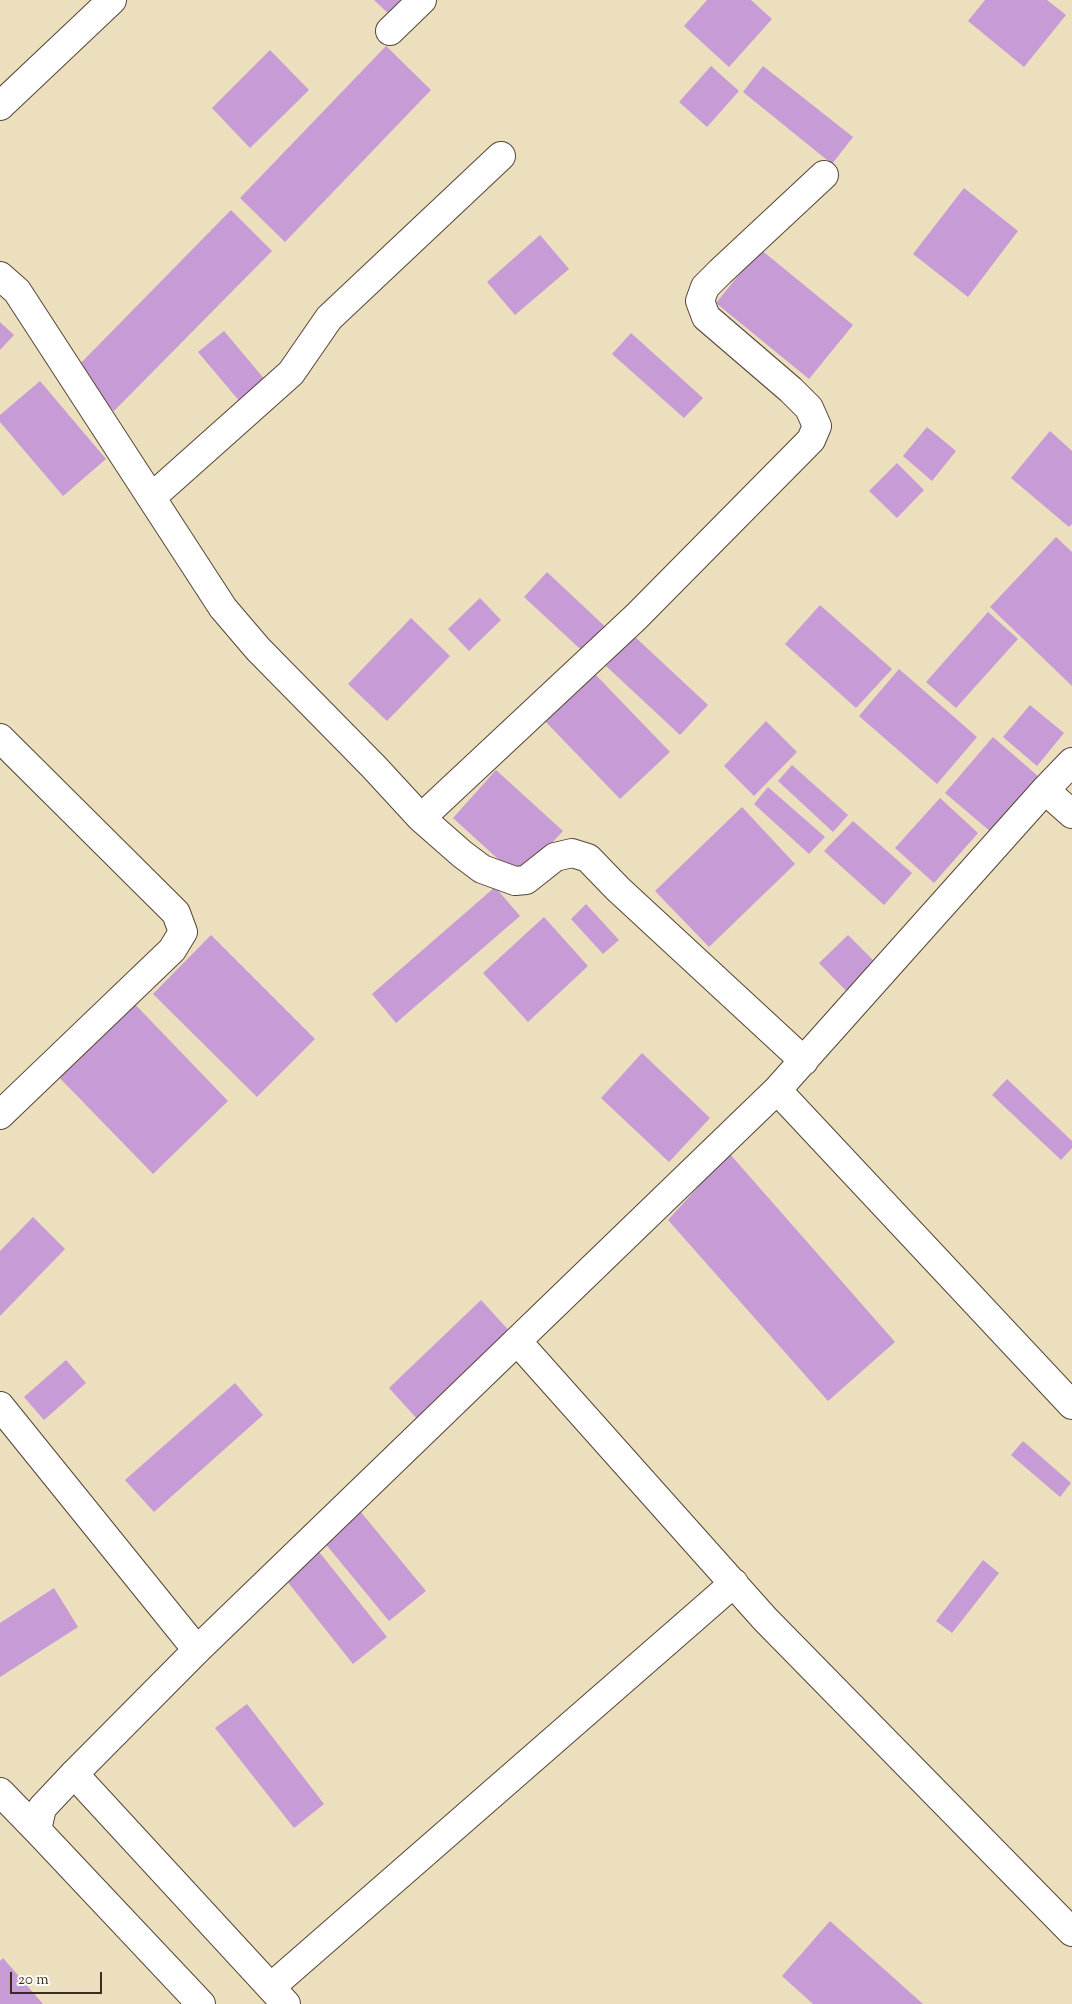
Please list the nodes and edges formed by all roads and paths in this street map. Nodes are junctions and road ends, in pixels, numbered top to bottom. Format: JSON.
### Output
{"nodes":[{"id":1,"x":112,"y":0,"type":"edge"},
{"id":2,"x":422,"y":0,"type":"edge"},
{"id":3,"x":390,"y":30,"type":"dead end"},
{"id":4,"x":0,"y":106,"type":"edge"},
{"id":5,"x":501,"y":156,"type":"dead end"},
{"id":6,"x":824,"y":175,"type":"dead end"},
{"id":7,"x":0,"y":276,"type":"edge"},
{"id":8,"x":152,"y":497,"type":"junction"},
{"id":9,"x":0,"y":738,"type":"edge"},
{"id":10,"x":1072,"y":762,"type":"edge"},
{"id":11,"x":1045,"y":790,"type":"junction"},
{"id":12,"x":1072,"y":814,"type":"edge"},
{"id":13,"x":421,"y":818,"type":"junction"},
{"id":14,"x":804,"y":1061,"type":"junction"},
{"id":15,"x":777,"y":1090,"type":"junction"},
{"id":16,"x":0,"y":1115,"type":"edge"},
{"id":17,"x":517,"y":1341,"type":"junction"},
{"id":18,"x":1072,"y":1405,"type":"edge"},
{"id":19,"x":0,"y":1406,"type":"edge"},
{"id":20,"x":734,"y":1584,"type":"junction"},
{"id":21,"x":197,"y":1650,"type":"junction"},
{"id":22,"x":74,"y":1774,"type":"junction"},
{"id":23,"x":0,"y":1792,"type":"edge"},
{"id":24,"x":37,"y":1830,"type":"junction"},
{"id":25,"x":1072,"y":1932,"type":"edge"},
{"id":26,"x":279,"y":1995,"type":"edge"},
{"id":27,"x":201,"y":2004,"type":"edge"}],
"edges":[{"from":1,"to":4,"type":"street"},
{"from":2,"to":3,"type":"street"},
{"from":5,"to":8,"type":"street"},
{"from":6,"to":13,"type":"street"},
{"from":7,"to":8,"type":"street"},
{"from":8,"to":13,"type":"street"},
{"from":9,"to":16,"type":"street"},
{"from":10,"to":11,"type":"street"},
{"from":11,"to":12,"type":"street"},
{"from":11,"to":14,"type":"street"},
{"from":13,"to":14,"type":"street"},
{"from":14,"to":15,"type":"street"},
{"from":15,"to":17,"type":"street"},
{"from":15,"to":18,"type":"street"},
{"from":17,"to":20,"type":"street"},
{"from":17,"to":21,"type":"street"},
{"from":19,"to":21,"type":"street"},
{"from":20,"to":25,"type":"street"},
{"from":20,"to":26,"type":"street"},
{"from":21,"to":22,"type":"street"},
{"from":22,"to":24,"type":"street"},
{"from":22,"to":26,"type":"street"},
{"from":23,"to":24,"type":"street"},
{"from":24,"to":27,"type":"street"}]}
